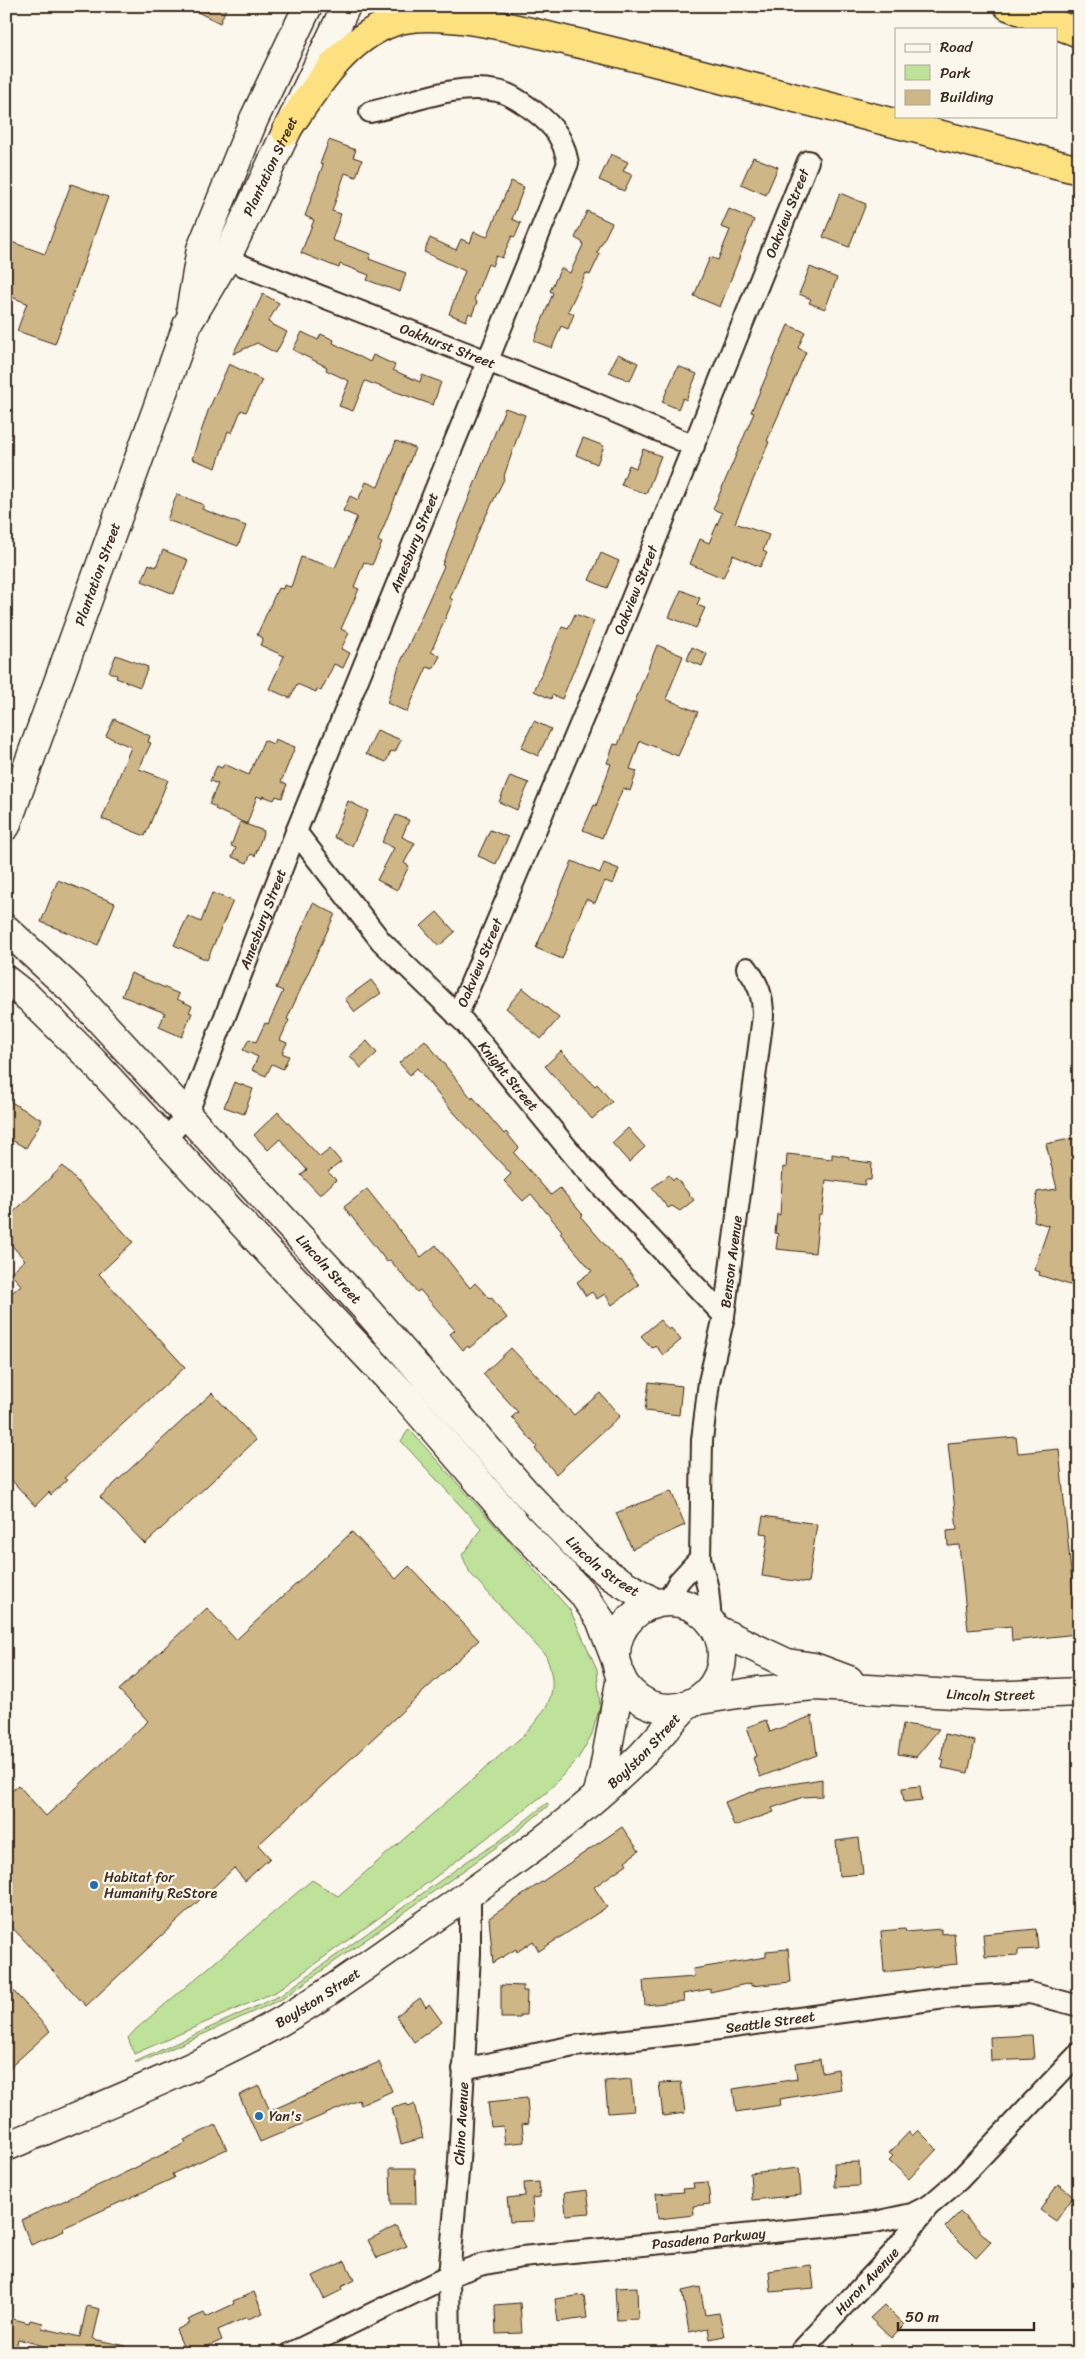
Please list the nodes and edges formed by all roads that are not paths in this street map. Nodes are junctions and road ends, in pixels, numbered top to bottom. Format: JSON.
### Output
{"nodes":[{"id":1,"x":308,"y":6,"type":"edge"},
{"id":2,"x":346,"y":6,"type":"edge"},
{"id":3,"x":444,"y":6,"type":"edge"},
{"id":4,"x":1008,"y":6,"type":"edge"},
{"id":5,"x":506,"y":26,"type":"junction"},
{"id":6,"x":1079,"y":33,"type":"edge"},
{"id":7,"x":370,"y":112,"type":"dead end"},
{"id":8,"x":286,"y":131,"type":"junction"},
{"id":9,"x":808,"y":161,"type":"dead end"},
{"id":10,"x":1079,"y":170,"type":"edge"},
{"id":11,"x":201,"y":249,"type":"junction"},
{"id":12,"x":226,"y":259,"type":"junction"},
{"id":13,"x":188,"y":323,"type":"junction"},
{"id":14,"x":487,"y":362,"type":"junction"},
{"id":15,"x":694,"y":446,"type":"junction"},
{"id":16,"x":12,"y":802,"type":"edge"},
{"id":17,"x":6,"y":826,"type":"edge"},
{"id":18,"x":296,"y":832,"type":"junction"},
{"id":19,"x":6,"y":929,"type":"edge"},
{"id":20,"x":747,"y":968,"type":"dead end"},
{"id":21,"x":6,"y":980,"type":"edge"},
{"id":22,"x":6,"y":1000,"type":"edge"},
{"id":23,"x":35,"y":1005,"type":"junction"},
{"id":24,"x":457,"y":1016,"type":"junction"},
{"id":25,"x":187,"y":1114,"type":"junction"},
{"id":26,"x":166,"y":1139,"type":"junction"},
{"id":27,"x":366,"y":1309,"type":"junction"},
{"id":28,"x":724,"y":1316,"type":"junction"},
{"id":29,"x":344,"y":1330,"type":"junction"},
{"id":30,"x":427,"y":1377,"type":"junction"},
{"id":31,"x":406,"y":1396,"type":"junction"},
{"id":32,"x":700,"y":1558,"type":"junction"},
{"id":33,"x":661,"y":1602,"type":"junction"},
{"id":34,"x":714,"y":1625,"type":"junction"},
{"id":35,"x":620,"y":1671,"type":"junction"},
{"id":36,"x":874,"y":1688,"type":"junction"},
{"id":37,"x":1079,"y":1692,"type":"edge"},
{"id":38,"x":694,"y":1702,"type":"junction"},
{"id":39,"x":597,"y":1796,"type":"junction"},
{"id":40,"x":470,"y":1893,"type":"junction"},
{"id":41,"x":1079,"y":2006,"type":"edge"},
{"id":42,"x":1079,"y":2052,"type":"edge"},
{"id":43,"x":463,"y":2069,"type":"junction"},
{"id":44,"x":6,"y":2148,"type":"edge"},
{"id":45,"x":930,"y":2204,"type":"junction"},
{"id":46,"x":449,"y":2276,"type":"junction"},
{"id":47,"x":291,"y":2353,"type":"edge"},
{"id":48,"x":450,"y":2353,"type":"edge"},
{"id":49,"x":799,"y":2353,"type":"edge"}],
"edges":[{"from":1,"to":11,"type":"main road","name":"Plantation Street"},
{"from":2,"to":8,"type":"main road","name":"Plantation Street"},
{"from":3,"to":5,"type":"highway"},
{"from":4,"to":6,"type":"highway"},
{"from":5,"to":8,"type":"highway"},
{"from":5,"to":10,"type":"highway"},
{"from":7,"to":14,"type":"street","name":"Amesbury Street"},
{"from":8,"to":12,"type":"main road","name":"Plantation Street"},
{"from":9,"to":15,"type":"street","name":"Oakview Street"},
{"from":11,"to":12,"type":"street","name":"Oakhurst Street"},
{"from":11,"to":13,"type":"main road","name":"Plantation Street"},
{"from":12,"to":13,"type":"main road","name":"Plantation Street"},
{"from":12,"to":14,"type":"street","name":"Oakhurst Street"},
{"from":13,"to":16,"type":"main road","name":"Plantation Street"},
{"from":14,"to":15,"type":"street","name":"Oakhurst Street"},
{"from":14,"to":18,"type":"street","name":"Amesbury Street"},
{"from":15,"to":24,"type":"street","name":"Oakview Street"},
{"from":16,"to":17,"type":"main road","name":"Plantation Street"},
{"from":18,"to":24,"type":"street","name":"Knight Street"},
{"from":18,"to":25,"type":"street","name":"Amesbury Street"},
{"from":19,"to":25,"type":"main road","name":"Lincoln Street"},
{"from":20,"to":28,"type":"street","name":"Benson Avenue"},
{"from":21,"to":23,"type":"main road"},
{"from":22,"to":23,"type":"main road"},
{"from":23,"to":26,"type":"main road"},
{"from":24,"to":28,"type":"street","name":"Knight Street"},
{"from":25,"to":26,"type":"street","name":"Amesbury Street"},
{"from":25,"to":27,"type":"main road","name":"Lincoln Street"},
{"from":26,"to":29,"type":"main road"},
{"from":27,"to":29,"type":"main road"},
{"from":27,"to":30,"type":"main road","name":"Lincoln Street"},
{"from":28,"to":32,"type":"street","name":"Benson Avenue"},
{"from":29,"to":31,"type":"main road"},
{"from":30,"to":31,"type":"main road"},
{"from":30,"to":33,"type":"main road","name":"Lincoln Street"},
{"from":31,"to":35,"type":"main road"},
{"from":32,"to":33,"type":"street"},
{"from":32,"to":34,"type":"street","name":"Benson Avenue"},
{"from":33,"to":34,"type":"main road"},
{"from":33,"to":35,"type":"main road"},
{"from":34,"to":36,"type":"main road","name":"Lincoln Street"},
{"from":34,"to":38,"type":"main road"},
{"from":35,"to":38,"type":"main road"},
{"from":35,"to":39,"type":"main road","name":"Boylston Street"},
{"from":36,"to":37,"type":"main road","name":"Lincoln Street"},
{"from":36,"to":38,"type":"main road","name":"Lincoln Street"},
{"from":38,"to":39,"type":"main road","name":"Boylston Street"},
{"from":39,"to":40,"type":"main road","name":"Boylston Street"},
{"from":40,"to":43,"type":"street","name":"Chino Avenue"},
{"from":40,"to":44,"type":"main road","name":"Boylston Street"},
{"from":41,"to":43,"type":"street","name":"Seattle Street"},
{"from":42,"to":45,"type":"street","name":"Pasadena Parkway"},
{"from":43,"to":46,"type":"street","name":"Chino Avenue"},
{"from":45,"to":46,"type":"street","name":"Pasadena Parkway"},
{"from":45,"to":49,"type":"street","name":"Huron Avenue"},
{"from":46,"to":47,"type":"street","name":"Pasadena Parkway"},
{"from":46,"to":48,"type":"street","name":"Chino Avenue"}]}
